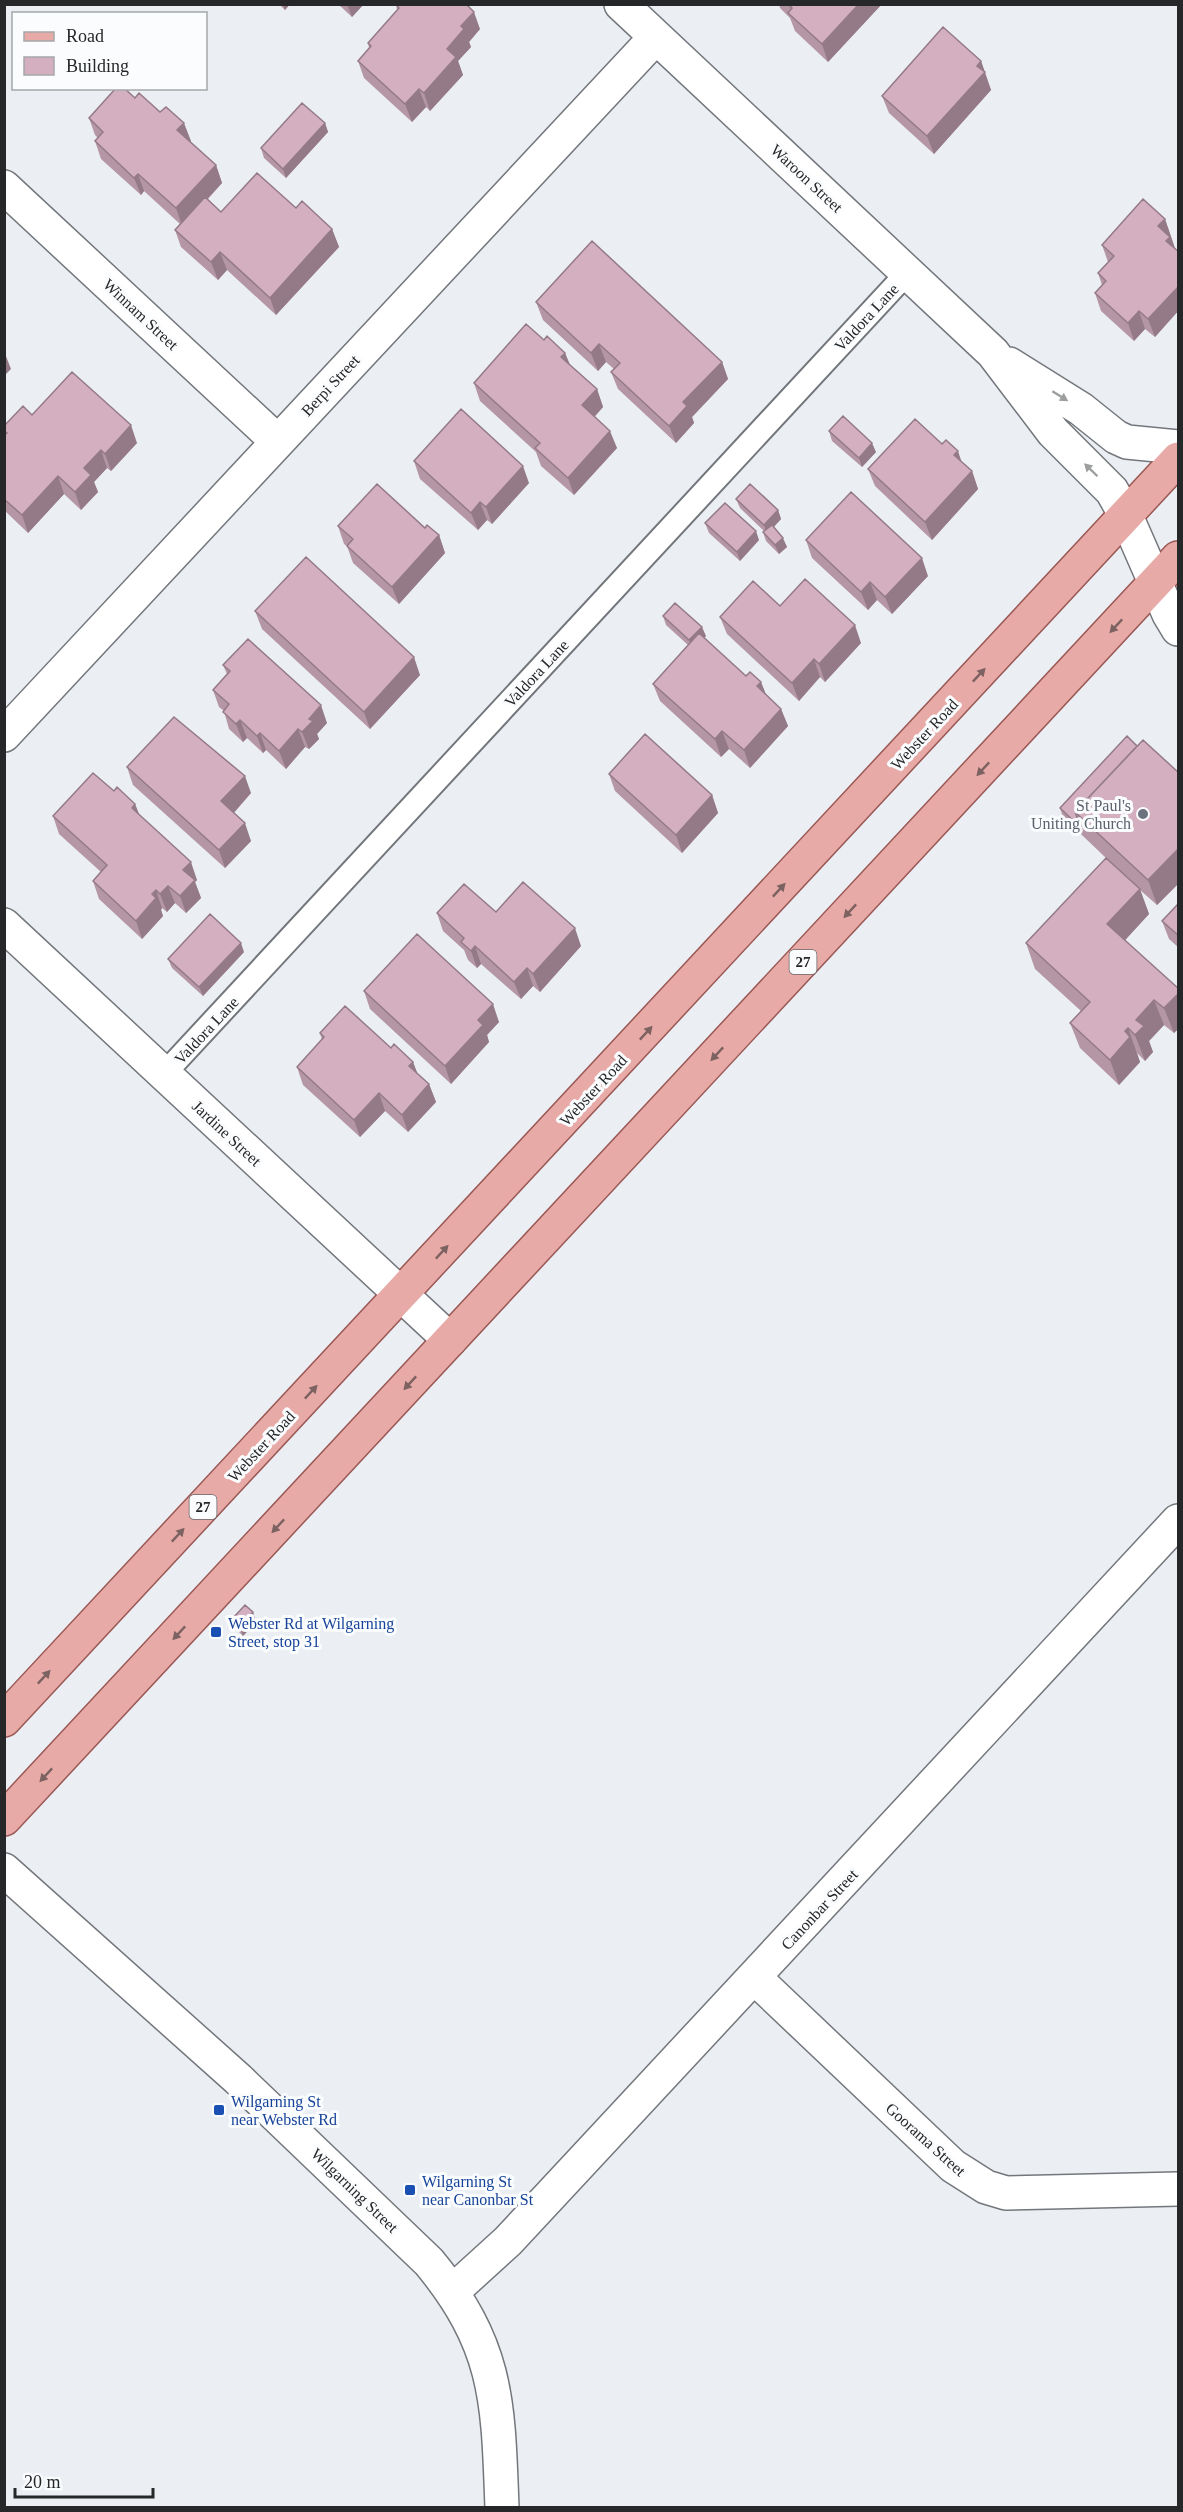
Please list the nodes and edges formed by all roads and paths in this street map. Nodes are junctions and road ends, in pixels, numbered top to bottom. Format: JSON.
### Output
{"nodes":[{"id":1,"x":621,"y":4,"type":"edge"},
{"id":2,"x":656,"y":37,"type":"junction"},
{"id":3,"x":4,"y":187,"type":"edge"},
{"id":4,"x":908,"y":272,"type":"junction"},
{"id":5,"x":993,"y":353,"type":"junction"},
{"id":6,"x":277,"y":441,"type":"junction"},
{"id":7,"x":1179,"y":447,"type":"edge"},
{"id":8,"x":1179,"y":459,"type":"edge"},
{"id":9,"x":1126,"y":516,"type":"junction"},
{"id":10,"x":1179,"y":558,"type":"edge"},
{"id":11,"x":1156,"y":584,"type":"junction"},
{"id":12,"x":1179,"y":628,"type":"edge"},
{"id":13,"x":4,"y":735,"type":"edge"},
{"id":14,"x":4,"y":925,"type":"edge"},
{"id":15,"x":164,"y":1074,"type":"junction"},
{"id":16,"x":402,"y":1295,"type":"junction"},
{"id":17,"x":450,"y":1340,"type":"junction"},
{"id":18,"x":1179,"y":1521,"type":"edge"},
{"id":19,"x":4,"y":1720,"type":"edge"},
{"id":20,"x":4,"y":1819,"type":"edge"},
{"id":21,"x":4,"y":1870,"type":"edge"},
{"id":22,"x":755,"y":1978,"type":"junction"},
{"id":23,"x":1179,"y":2189,"type":"edge"},
{"id":24,"x":453,"y":2290,"type":"junction"},
{"id":25,"x":502,"y":2508,"type":"edge"}],
"edges":[{"from":1,"to":2,"type":"street","name":"Waroon Street"},
{"from":2,"to":4,"type":"street","name":"Waroon Street"},
{"from":2,"to":6,"type":"street","name":"Berpi Street"},
{"from":3,"to":6,"type":"street","name":"Winnam Street"},
{"from":4,"to":5,"type":"street","name":"Waroon Street"},
{"from":4,"to":15,"type":"lane","name":"Valdora Lane"},
{"from":5,"to":7,"type":"street","name":"Waroon Street","one_way":true},
{"from":9,"to":5,"type":"street","name":"Waroon Street","one_way":true},
{"from":6,"to":13,"type":"street","name":"Berpi Street"},
{"from":8,"to":9,"type":"main road","name":"Webster Road","number":"27"},
{"from":9,"to":11,"type":"street","name":"Waroon Street"},
{"from":16,"to":9,"type":"main road","name":"Webster Road","number":"27","one_way":true},
{"from":10,"to":11,"type":"main road","number":"27"},
{"from":11,"to":12,"type":"street","name":"Waroon Street"},
{"from":11,"to":17,"type":"main road","number":"27","one_way":true},
{"from":14,"to":15,"type":"street","name":"Jardine Street"},
{"from":15,"to":16,"type":"street","name":"Jardine Street"},
{"from":16,"to":17,"type":"street","name":"Jardine Street"},
{"from":19,"to":16,"type":"main road","name":"Webster Road","number":"27","one_way":true},
{"from":17,"to":20,"type":"main road","number":"27","one_way":true},
{"from":18,"to":22,"type":"street","name":"Canonbar Street"},
{"from":21,"to":24,"type":"street","name":"Wilgarning Street"},
{"from":22,"to":23,"type":"street","name":"Goorama Street"},
{"from":22,"to":24,"type":"street","name":"Canonbar Street"},
{"from":24,"to":25,"type":"street","name":"Wilgarning Street"}]}
